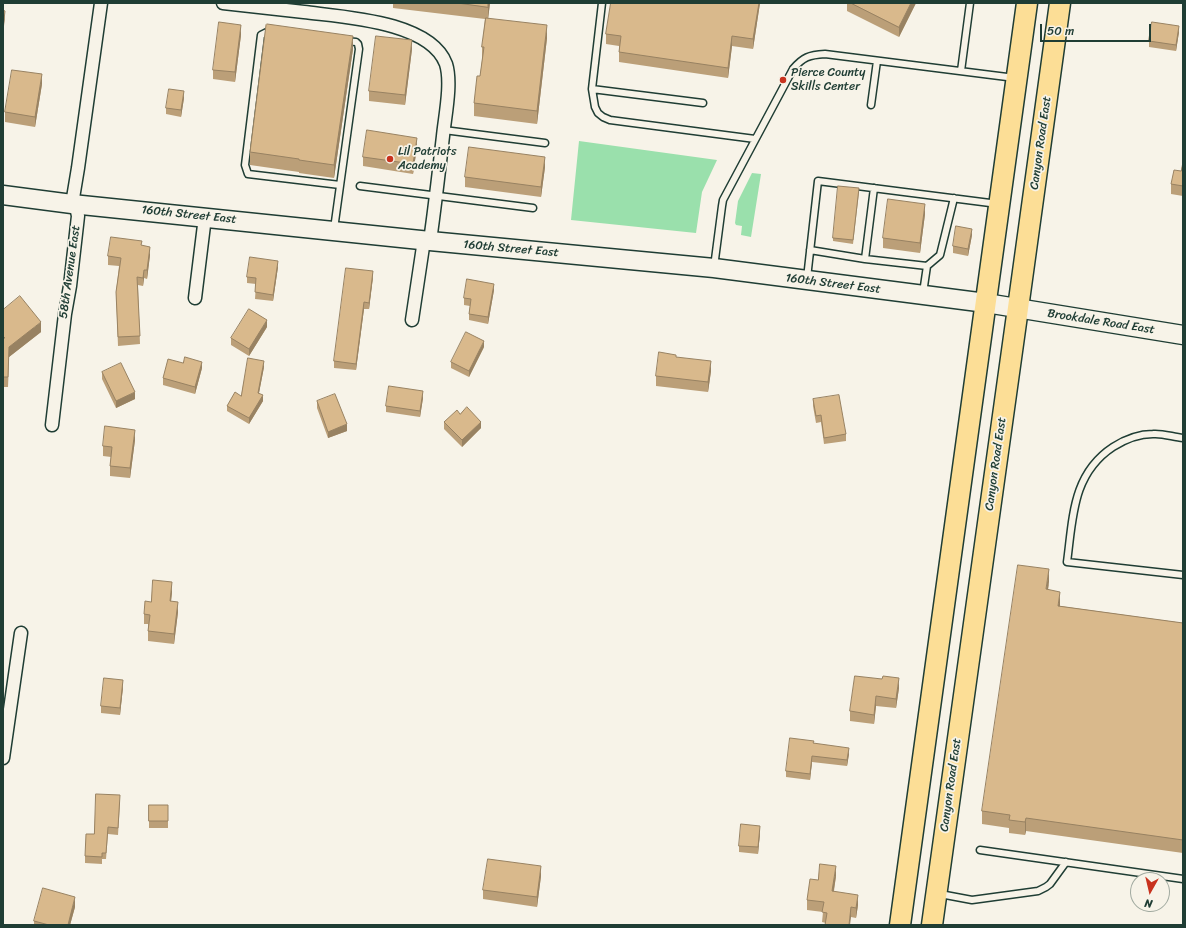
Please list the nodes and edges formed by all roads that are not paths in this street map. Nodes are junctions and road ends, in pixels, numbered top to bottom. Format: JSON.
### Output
{"nodes":[{"id":1,"x":102,"y":3,"type":"edge"},
{"id":2,"x":223,"y":3,"type":"edge"},
{"id":3,"x":602,"y":3,"type":"edge"},
{"id":4,"x":970,"y":3,"type":"edge"},
{"id":5,"x":1027,"y":3,"type":"edge"},
{"id":6,"x":1060,"y":3,"type":"edge"},
{"id":7,"x":282,"y":34,"type":"edge"},
{"id":8,"x":341,"y":41,"type":"edge"},
{"id":9,"x":877,"y":61,"type":"junction"},
{"id":10,"x":961,"y":71,"type":"junction"},
{"id":11,"x":1016,"y":78,"type":"junction"},
{"id":12,"x":592,"y":89,"type":"junction"},
{"id":13,"x":703,"y":103,"type":"dead end"},
{"id":14,"x":871,"y":105,"type":"dead end"},
{"id":15,"x":444,"y":130,"type":"junction"},
{"id":16,"x":755,"y":139,"type":"junction"},
{"id":17,"x":545,"y":143,"type":"dead end"},
{"id":18,"x":340,"y":186,"type":"junction"},
{"id":19,"x":360,"y":186,"type":"dead end"},
{"id":20,"x":874,"y":188,"type":"junction"},
{"id":21,"x":3,"y":195,"type":"edge"},
{"id":22,"x":436,"y":196,"type":"junction"},
{"id":23,"x":954,"y":198,"type":"junction"},
{"id":24,"x":72,"y":204,"type":"junction"},
{"id":25,"x":999,"y":204,"type":"junction"},
{"id":26,"x":533,"y":208,"type":"dead end"},
{"id":27,"x":205,"y":217,"type":"junction"},
{"id":28,"x":333,"y":231,"type":"junction"},
{"id":29,"x":427,"y":241,"type":"junction"},
{"id":30,"x":810,"y":250,"type":"junction"},
{"id":31,"x":865,"y":259,"type":"junction"},
{"id":32,"x":927,"y":266,"type":"junction"},
{"id":33,"x":714,"y":268,"type":"junction"},
{"id":34,"x":807,"y":280,"type":"junction"},
{"id":35,"x":922,"y":295,"type":"junction"},
{"id":36,"x":195,"y":298,"type":"dead end"},
{"id":37,"x":986,"y":303,"type":"junction"},
{"id":38,"x":1018,"y":308,"type":"junction"},
{"id":39,"x":412,"y":320,"type":"dead end"},
{"id":40,"x":1183,"y":335,"type":"edge"},
{"id":41,"x":52,"y":425,"type":"dead end"},
{"id":42,"x":1183,"y":438,"type":"edge"},
{"id":43,"x":1183,"y":575,"type":"edge"},
{"id":44,"x":21,"y":633,"type":"dead end"},
{"id":45,"x":3,"y":758,"type":"edge"},
{"id":46,"x":980,"y":850,"type":"dead end"},
{"id":47,"x":1066,"y":862,"type":"junction"},
{"id":48,"x":1183,"y":879,"type":"edge"},
{"id":49,"x":936,"y":894,"type":"junction"},
{"id":50,"x":900,"y":925,"type":"edge"},
{"id":51,"x":932,"y":925,"type":"edge"}],
"edges":[{"from":1,"to":24,"type":"street","name":"58th Avenue East"},
{"from":2,"to":15,"type":"street"},
{"from":3,"to":12,"type":"lane"},
{"from":4,"to":10,"type":"lane"},
{"from":5,"to":11,"type":"main road"},
{"from":6,"to":38,"type":"main road","name":"Canyon Road East"},
{"from":7,"to":18,"type":"lane"},
{"from":8,"to":18,"type":"lane"},
{"from":9,"to":10,"type":"lane"},
{"from":9,"to":14,"type":"lane"},
{"from":9,"to":16,"type":"lane"},
{"from":10,"to":11,"type":"lane"},
{"from":11,"to":25,"type":"main road"},
{"from":12,"to":13,"type":"lane"},
{"from":12,"to":16,"type":"lane"},
{"from":15,"to":17,"type":"lane"},
{"from":15,"to":22,"type":"street"},
{"from":16,"to":33,"type":"lane"},
{"from":18,"to":28,"type":"lane"},
{"from":19,"to":22,"type":"lane"},
{"from":20,"to":23,"type":"lane"},
{"from":20,"to":30,"type":"lane"},
{"from":20,"to":31,"type":"lane"},
{"from":21,"to":24,"type":"main road","name":"160th Street East"},
{"from":22,"to":26,"type":"lane"},
{"from":22,"to":29,"type":"street"},
{"from":23,"to":25,"type":"lane"},
{"from":23,"to":32,"type":"lane"},
{"from":24,"to":27,"type":"main road","name":"160th Street East"},
{"from":24,"to":41,"type":"street","name":"58th Avenue East"},
{"from":25,"to":37,"type":"main road"},
{"from":27,"to":28,"type":"main road","name":"160th Street East"},
{"from":27,"to":36,"type":"street"},
{"from":28,"to":29,"type":"main road","name":"160th Street East"},
{"from":29,"to":33,"type":"main road","name":"160th Street East"},
{"from":29,"to":39,"type":"street"},
{"from":30,"to":31,"type":"lane"},
{"from":30,"to":34,"type":"lane"},
{"from":31,"to":32,"type":"lane"},
{"from":32,"to":35,"type":"lane"},
{"from":33,"to":34,"type":"main road","name":"160th Street East"},
{"from":34,"to":35,"type":"main road","name":"160th Street East"},
{"from":35,"to":37,"type":"main road","name":"160th Street East"},
{"from":37,"to":38,"type":"main road","name":"160th Street East"},
{"from":37,"to":50,"type":"main road"},
{"from":38,"to":40,"type":"main road","name":"Brookdale Road East"},
{"from":38,"to":49,"type":"main road","name":"Canyon Road East"},
{"from":42,"to":43,"type":"lane"},
{"from":44,"to":45,"type":"street"},
{"from":46,"to":47,"type":"lane"},
{"from":47,"to":48,"type":"lane"},
{"from":47,"to":49,"type":"lane"},
{"from":49,"to":51,"type":"main road","name":"Canyon Road East"}]}
